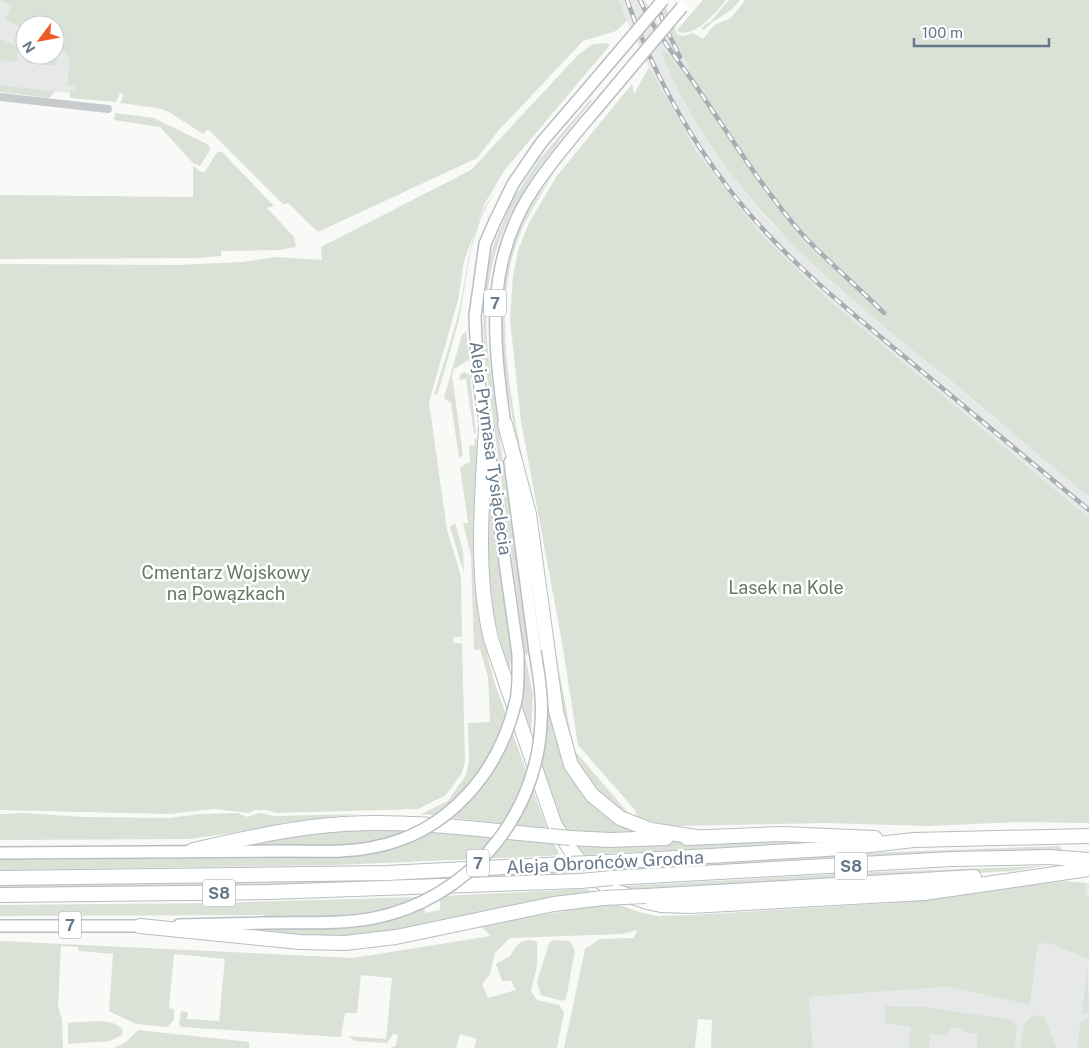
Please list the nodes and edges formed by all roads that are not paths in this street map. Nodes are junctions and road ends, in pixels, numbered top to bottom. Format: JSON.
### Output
{"nodes":[{"id":1,"x":663,"y":0,"type":"edge"},
{"id":2,"x":686,"y":4,"type":"edge"},
{"id":3,"x":0,"y":97,"type":"edge"},
{"id":4,"x":108,"y":109,"type":"dead end"},
{"id":5,"x":505,"y":424,"type":"junction"},
{"id":6,"x":486,"y":429,"type":"junction"},
{"id":7,"x":1089,"y":836,"type":"edge"},
{"id":8,"x":696,"y":837,"type":"junction"},
{"id":9,"x":914,"y":840,"type":"junction"},
{"id":10,"x":193,"y":850,"type":"junction"},
{"id":11,"x":0,"y":853,"type":"edge"},
{"id":12,"x":1089,"y":860,"type":"edge"},
{"id":13,"x":1089,"y":868,"type":"edge"},
{"id":14,"x":1050,"y":873,"type":"junction"},
{"id":15,"x":0,"y":878,"type":"edge"},
{"id":16,"x":0,"y":895,"type":"edge"},
{"id":17,"x":0,"y":926,"type":"edge"},
{"id":18,"x":140,"y":926,"type":"junction"}],
"edges":[{"from":1,"to":6,"type":"main road","name":"Aleja Prymasa Tysiąclecia","number":"7","bridge":true},
{"from":2,"to":5,"type":"main road","name":"Aleja Prymasa Tysiąclecia","number":"7","bridge":true},
{"from":3,"to":4,"type":"street"},
{"from":5,"to":8,"type":"highway"},
{"from":5,"to":18,"type":"main road","name":"Aleja Prymasa Tysiąclecia","number":"7","bridge":true},
{"from":6,"to":10,"type":"main road","name":"Aleja Prymasa Tysiąclecia","number":"7","bridge":true},
{"from":6,"to":14,"type":"highway"},
{"from":7,"to":9,"type":"highway","name":"Aleja Obrońców Grodna","number":"S8"},
{"from":8,"to":9,"type":"highway"},
{"from":8,"to":10,"type":"highway","bridge":true},
{"from":9,"to":15,"type":"highway","name":"Aleja Obrońców Grodna","number":"S8","bridge":true},
{"from":10,"to":11,"type":"main road","number":"7"},
{"from":12,"to":16,"type":"highway","name":"Aleja Obrońców Grodna","number":"S8","bridge":true},
{"from":13,"to":14,"type":"highway"},
{"from":14,"to":18,"type":"highway","bridge":true},
{"from":17,"to":18,"type":"main road","number":"7"}]}
